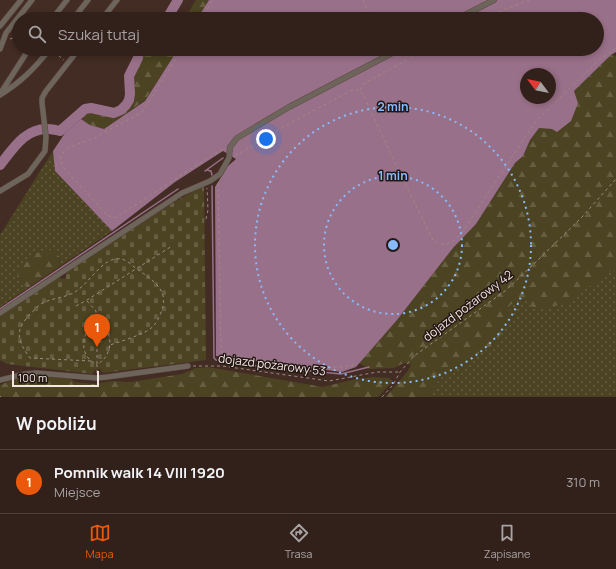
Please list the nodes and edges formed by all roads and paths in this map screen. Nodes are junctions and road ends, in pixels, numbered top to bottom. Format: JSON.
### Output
{"nodes":[{"id":1,"x":21,"y":0,"type":"edge"},
{"id":2,"x":67,"y":0,"type":"edge"},
{"id":3,"x":88,"y":0,"type":"edge"},
{"id":4,"x":117,"y":0,"type":"edge"},
{"id":5,"x":213,"y":0,"type":"edge"},
{"id":6,"x":363,"y":0,"type":"edge"},
{"id":7,"x":494,"y":0,"type":"edge"},
{"id":8,"x":530,"y":0,"type":"edge"},
{"id":9,"x":30,"y":1,"type":"edge"},
{"id":10,"x":81,"y":10,"type":"joint"},
{"id":11,"x":22,"y":12,"type":"edge"},
{"id":12,"x":58,"y":12,"type":"edge"},
{"id":13,"x":83,"y":12,"type":"edge"},
{"id":14,"x":108,"y":12,"type":"edge"},
{"id":15,"x":205,"y":12,"type":"edge"},
{"id":16,"x":368,"y":12,"type":"edge"},
{"id":17,"x":471,"y":12,"type":"edge"},
{"id":18,"x":498,"y":12,"type":"edge"},
{"id":19,"x":12,"y":25,"type":"edge"},
{"id":20,"x":0,"y":26,"type":"edge"},
{"id":21,"x":12,"y":38,"type":"edge"},
{"id":22,"x":3,"y":40,"type":"junction"},
{"id":23,"x":616,"y":48,"type":"edge"},
{"id":24,"x":0,"y":49,"type":"edge"},
{"id":25,"x":24,"y":56,"type":"edge"},
{"id":26,"x":44,"y":56,"type":"edge"},
{"id":27,"x":59,"y":56,"type":"edge"},
{"id":28,"x":74,"y":56,"type":"edge"},
{"id":29,"x":178,"y":56,"type":"edge"},
{"id":30,"x":387,"y":56,"type":"edge"},
{"id":31,"x":414,"y":56,"type":"edge"},
{"id":32,"x":68,"y":63,"type":"junction"},
{"id":33,"x":359,"y":90,"type":"junction"},
{"id":34,"x":0,"y":94,"type":"edge"},
{"id":35,"x":230,"y":147,"type":"junction"},
{"id":36,"x":228,"y":161,"type":"junction"},
{"id":37,"x":217,"y":177,"type":"junction"},
{"id":38,"x":616,"y":179,"type":"edge"},
{"id":39,"x":206,"y":182,"type":"junction"},
{"id":40,"x":0,"y":191,"type":"edge"},
{"id":41,"x":206,"y":219,"type":"dead end"},
{"id":42,"x":172,"y":246,"type":"dead end"},
{"id":43,"x":136,"y":269,"type":"junction"},
{"id":44,"x":87,"y":300,"type":"junction"},
{"id":45,"x":76,"y":306,"type":"dead end"},
{"id":46,"x":0,"y":313,"type":"edge"},
{"id":47,"x":96,"y":322,"type":"junction"},
{"id":48,"x":110,"y":345,"type":"junction"},
{"id":49,"x":97,"y":349,"type":"dead end"},
{"id":50,"x":91,"y":361,"type":"junction"},
{"id":51,"x":355,"y":364,"type":"dead end"},
{"id":52,"x":97,"y":365,"type":"junction"},
{"id":53,"x":188,"y":366,"type":"joint"},
{"id":54,"x":97,"y":369,"type":"dead end"},
{"id":55,"x":400,"y":372,"type":"junction"},
{"id":56,"x":0,"y":380,"type":"edge"},
{"id":57,"x":382,"y":397,"type":"edge"}],
"edges":[{"from":1,"to":20,"type":"street"},
{"from":2,"to":12,"type":"street"},
{"from":3,"to":10,"type":"street"},
{"from":4,"to":14,"type":"street"},
{"from":5,"to":15,"type":"path"},
{"from":6,"to":16,"type":"path"},
{"from":7,"to":17,"type":"street"},
{"from":8,"to":18,"type":"path"},
{"from":9,"to":11,"type":"street"},
{"from":10,"to":13,"type":"path"},
{"from":19,"to":22,"type":"street"},
{"from":21,"to":22,"type":"path"},
{"from":22,"to":24,"type":"street"},
{"from":23,"to":33,"type":"path"},
{"from":25,"to":34,"type":"street"},
{"from":26,"to":34,"type":"street"},
{"from":27,"to":32,"type":"path"},
{"from":28,"to":32,"type":"street"},
{"from":29,"to":35,"type":"path"},
{"from":30,"to":35,"type":"street"},
{"from":31,"to":33,"type":"path"},
{"from":32,"to":40,"type":"street"},
{"from":33,"to":36,"type":"path"},
{"from":35,"to":36,"type":"street"},
{"from":36,"to":37,"type":"street"},
{"from":37,"to":39,"type":"street"},
{"from":37,"to":51,"type":"path"},
{"from":38,"to":55,"type":"path","name":"dojazd pożarowy 42"},
{"from":39,"to":41,"type":"path"},
{"from":39,"to":46,"type":"street"},
{"from":42,"to":43,"type":"path"},
{"from":43,"to":44,"type":"path"},
{"from":43,"to":48,"type":"path"},
{"from":43,"to":50,"type":"path"},
{"from":44,"to":45,"type":"path"},
{"from":44,"to":47,"type":"path"},
{"from":47,"to":48,"type":"path"},
{"from":47,"to":50,"type":"path"},
{"from":48,"to":52,"type":"path"},
{"from":49,"to":52,"type":"path"},
{"from":50,"to":52,"type":"path"},
{"from":52,"to":54,"type":"path"},
{"from":53,"to":55,"type":"path","name":"dojazd pożarowy 53"},
{"from":53,"to":56,"type":"street"},
{"from":55,"to":57,"type":"path","name":"dojazd pożarowy 42"}]}
